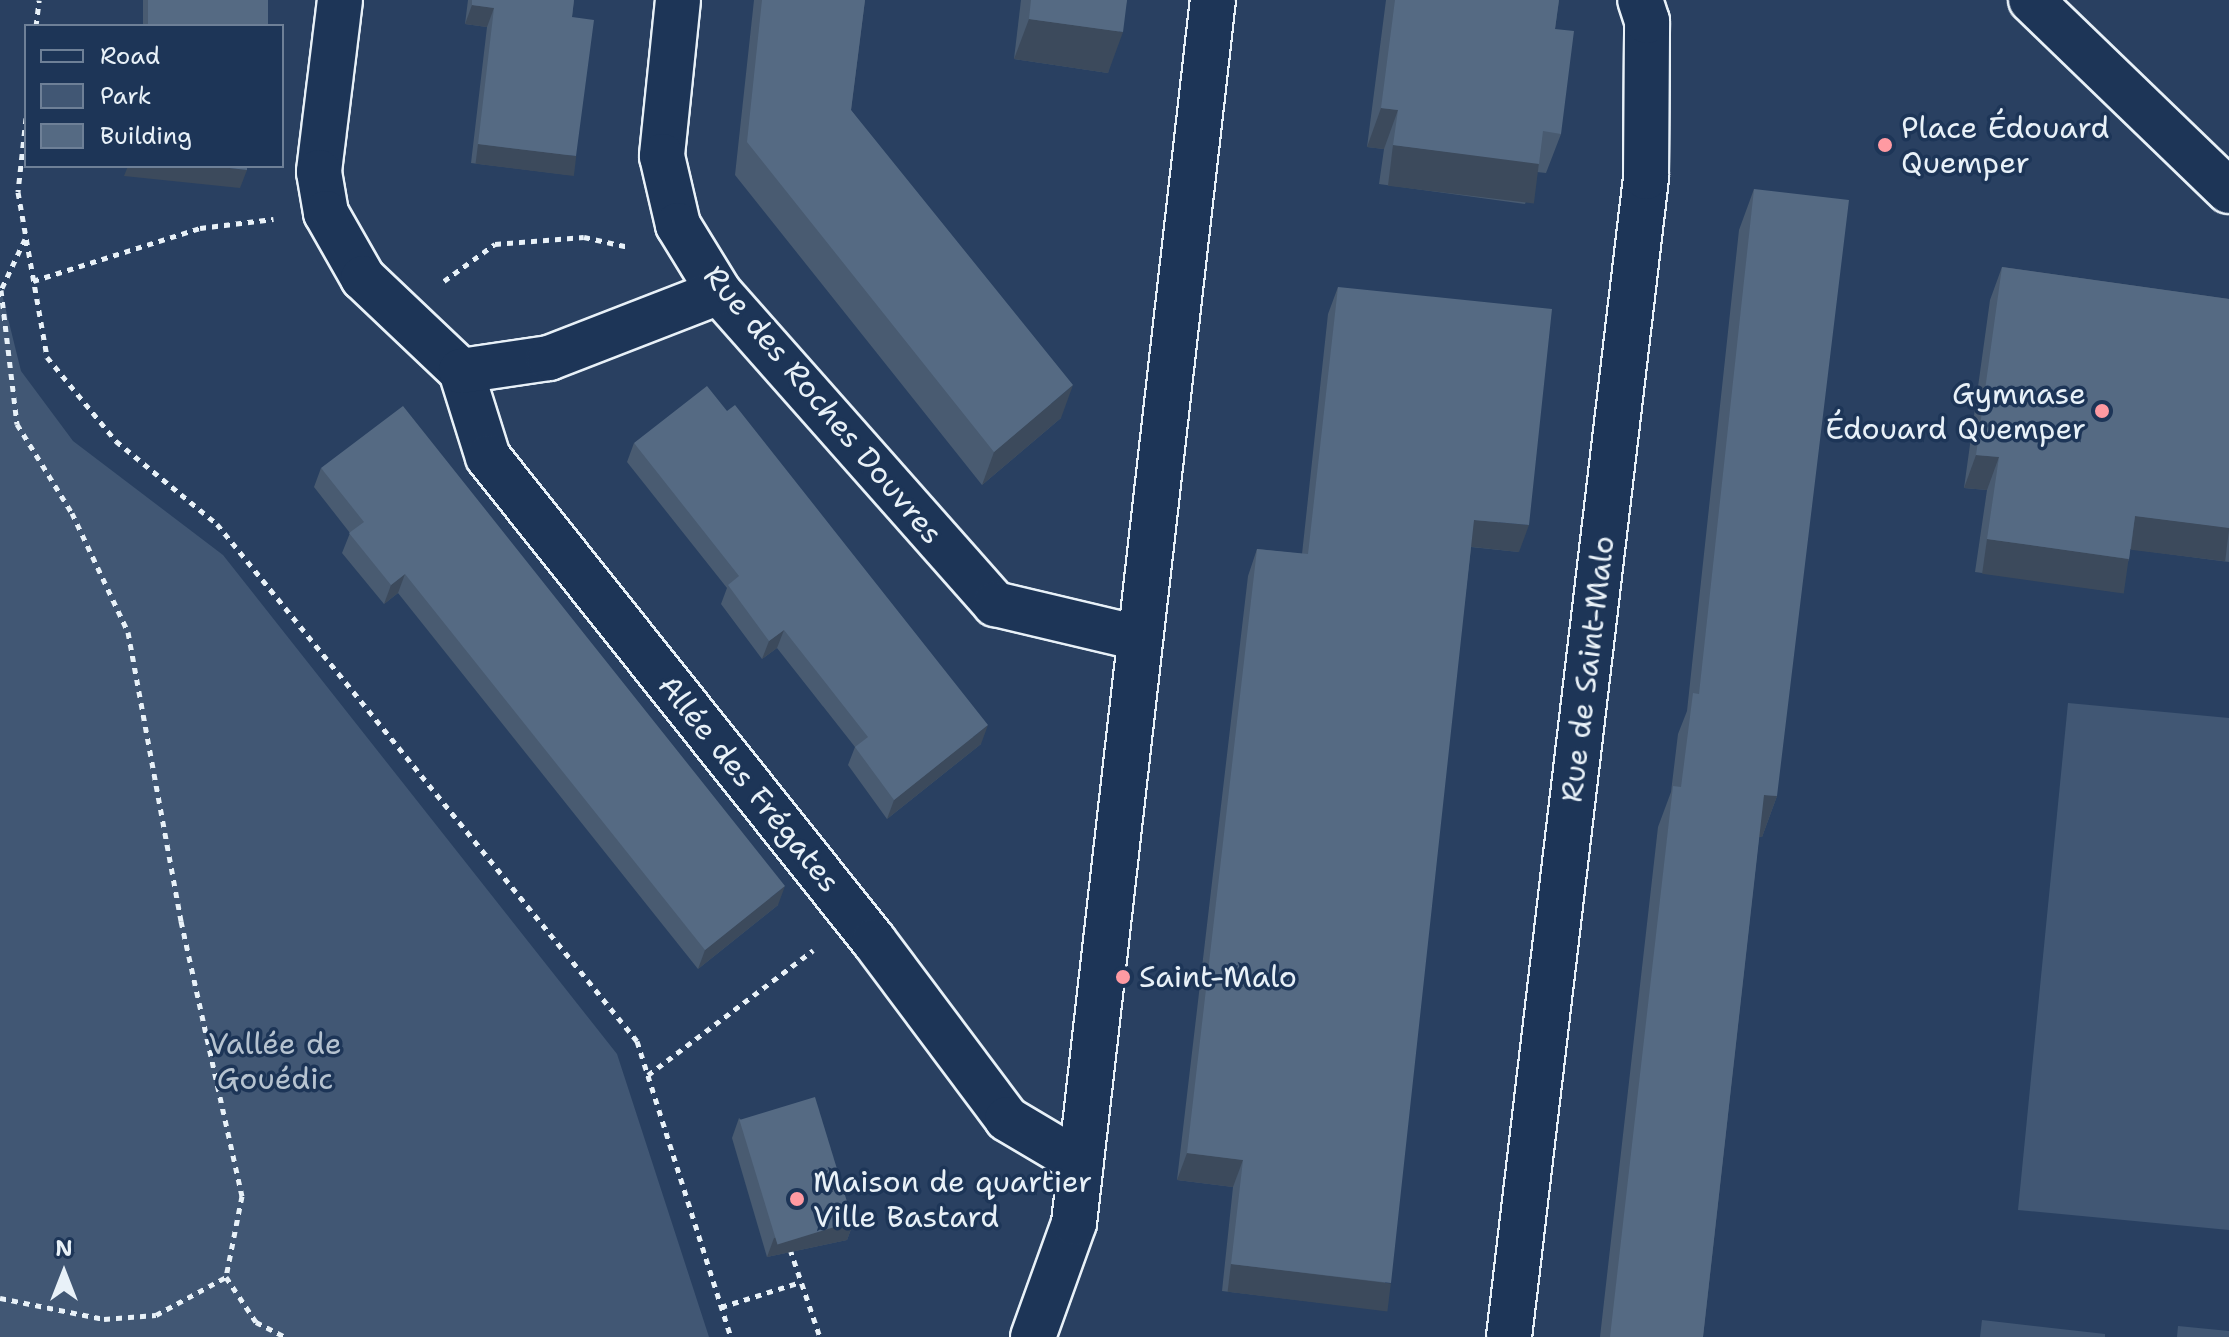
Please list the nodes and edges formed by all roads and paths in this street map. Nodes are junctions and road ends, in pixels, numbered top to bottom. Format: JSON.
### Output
{"nodes":[{"id":1,"x":39,"y":0,"type":"edge"},
{"id":2,"x":340,"y":0,"type":"edge"},
{"id":3,"x":678,"y":0,"type":"edge"},
{"id":4,"x":1213,"y":0,"type":"edge"},
{"id":5,"x":1640,"y":0,"type":"edge"},
{"id":6,"x":2031,"y":0,"type":"edge"},
{"id":7,"x":36,"y":24,"type":"edge"},
{"id":8,"x":24,"y":136,"type":"edge"},
{"id":9,"x":2229,"y":191,"type":"edge"},
{"id":10,"x":326,"y":213,"type":"junction"},
{"id":11,"x":26,"y":238,"type":"junction"},
{"id":12,"x":643,"y":253,"type":"dead end"},
{"id":13,"x":33,"y":281,"type":"junction"},
{"id":14,"x":719,"y":292,"type":"junction"},
{"id":15,"x":400,"y":314,"type":"junction"},
{"id":16,"x":461,"y":371,"type":"junction"},
{"id":17,"x":1139,"y":638,"type":"junction"},
{"id":18,"x":855,"y":918,"type":"junction"},
{"id":19,"x":648,"y":1075,"type":"junction"},
{"id":20,"x":1081,"y":1163,"type":"junction"},
{"id":21,"x":790,"y":1249,"type":"edge"},
{"id":22,"x":226,"y":1277,"type":"junction"},
{"id":23,"x":801,"y":1282,"type":"junction"},
{"id":24,"x":0,"y":1298,"type":"edge"},
{"id":25,"x":721,"y":1307,"type":"junction"},
{"id":26,"x":286,"y":1337,"type":"edge"},
{"id":27,"x":731,"y":1337,"type":"edge"},
{"id":28,"x":820,"y":1337,"type":"edge"},
{"id":29,"x":1033,"y":1337,"type":"edge"},
{"id":30,"x":1509,"y":1337,"type":"edge"}],
"edges":[{"from":1,"to":7,"type":"path"},
{"from":2,"to":10,"type":"street"},
{"from":3,"to":14,"type":"street","name":"Rue des Roches Douvres"},
{"from":4,"to":17,"type":"street"},
{"from":5,"to":30,"type":"street","name":"Rue de Saint-Malo"},
{"from":6,"to":9,"type":"street"},
{"from":8,"to":11,"type":"path"},
{"from":10,"to":13,"type":"path"},
{"from":10,"to":15,"type":"street"},
{"from":11,"to":13,"type":"path"},
{"from":11,"to":22,"type":"path"},
{"from":12,"to":15,"type":"path"},
{"from":13,"to":19,"type":"path"},
{"from":14,"to":16,"type":"street"},
{"from":14,"to":17,"type":"street","name":"Rue des Roches Douvres"},
{"from":15,"to":16,"type":"street"},
{"from":16,"to":18,"type":"street","name":"Allée des Frégates"},
{"from":17,"to":20,"type":"street"},
{"from":18,"to":19,"type":"path"},
{"from":18,"to":20,"type":"street","name":"Allée des Frégates"},
{"from":19,"to":25,"type":"path"},
{"from":20,"to":29,"type":"street"},
{"from":21,"to":23,"type":"path"},
{"from":22,"to":24,"type":"path"},
{"from":22,"to":26,"type":"path"},
{"from":23,"to":25,"type":"path"},
{"from":23,"to":28,"type":"path"},
{"from":25,"to":27,"type":"path"}]}
